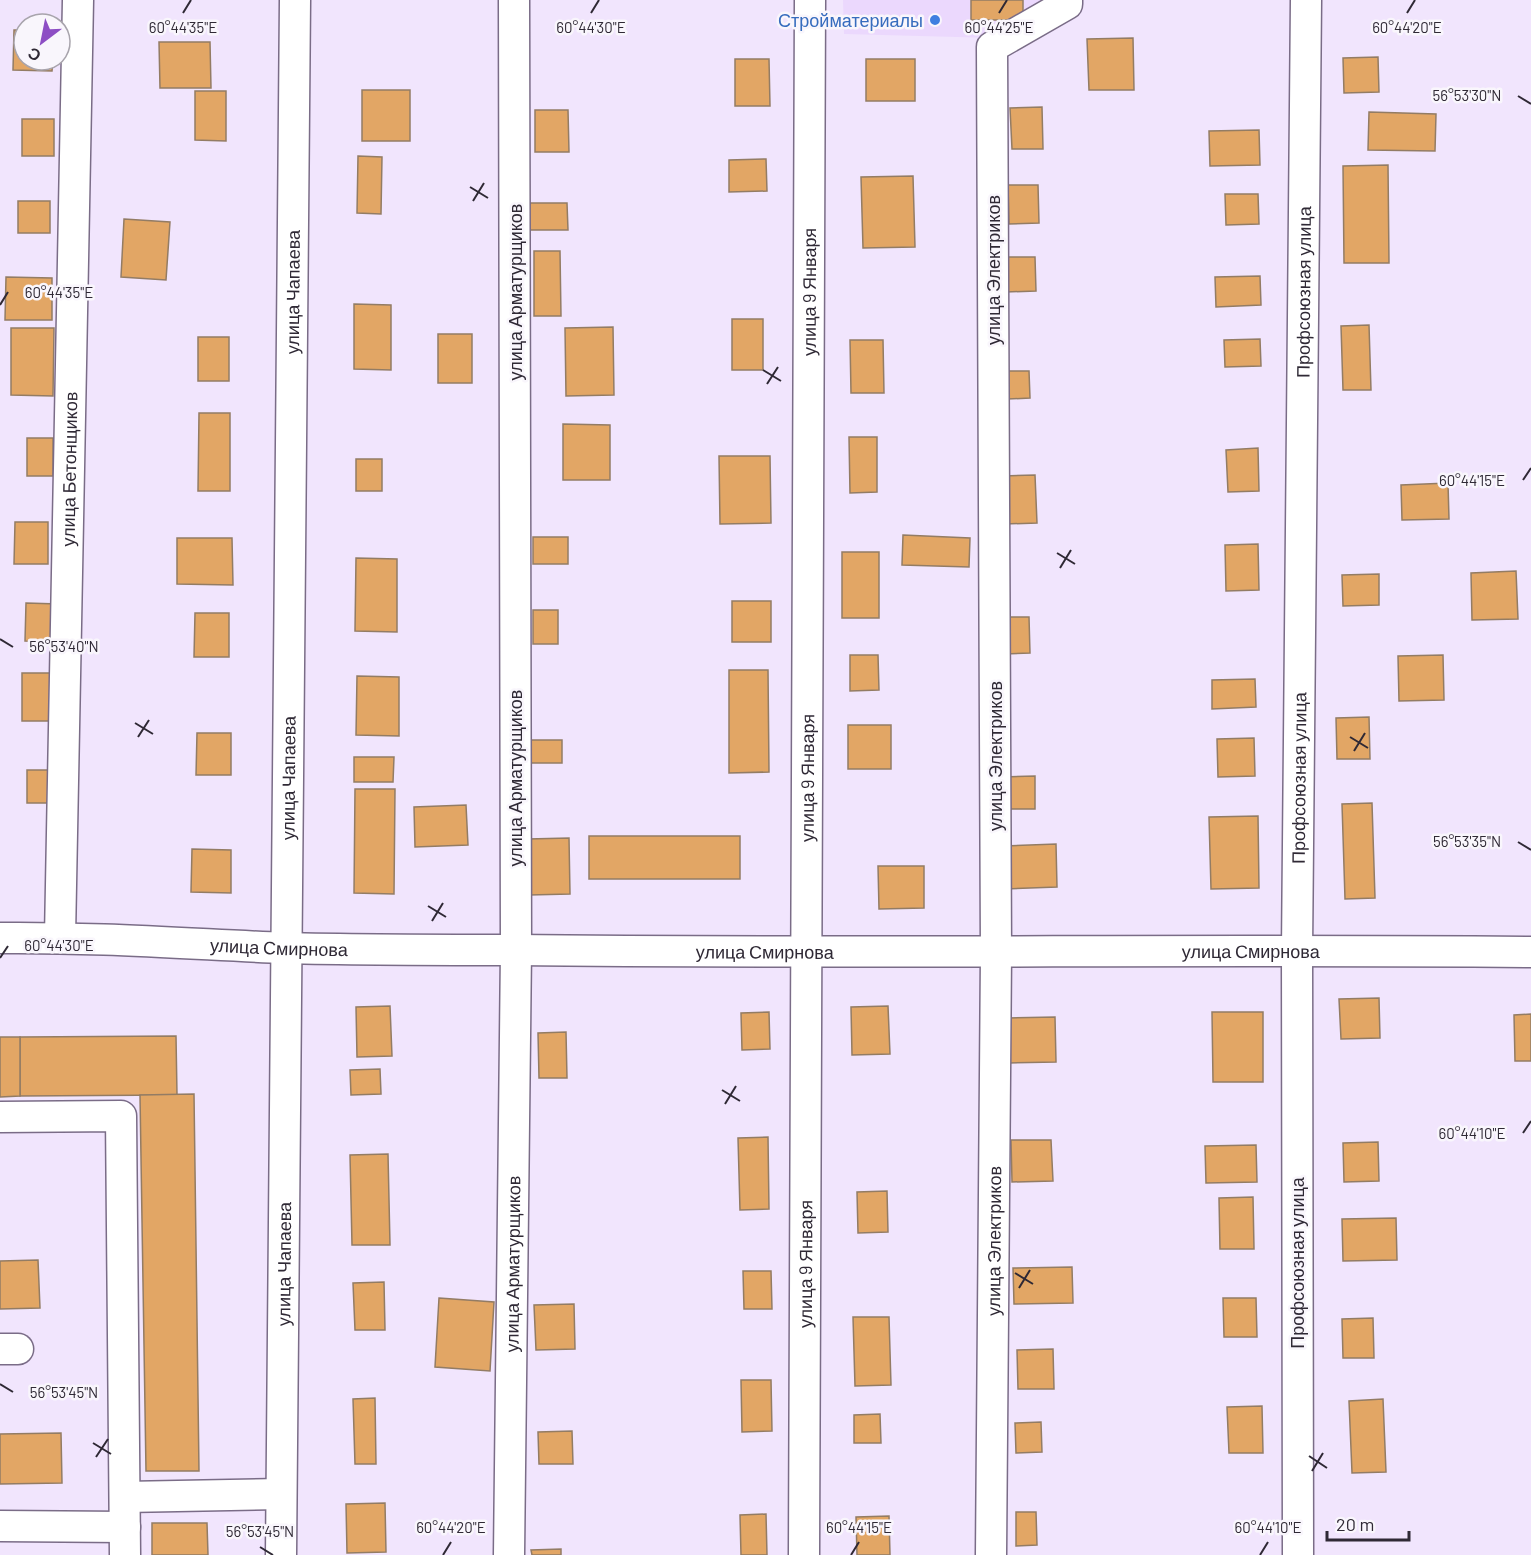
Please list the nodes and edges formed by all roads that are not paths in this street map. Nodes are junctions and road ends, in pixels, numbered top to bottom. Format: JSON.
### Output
{"nodes":[{"id":1,"x":78,"y":0,"type":"edge"},
{"id":2,"x":295,"y":0,"type":"edge"},
{"id":3,"x":514,"y":0,"type":"edge"},
{"id":4,"x":810,"y":0,"type":"edge"},
{"id":5,"x":1067,"y":0,"type":"edge"},
{"id":6,"x":1306,"y":0,"type":"edge"},
{"id":7,"x":60,"y":937,"type":"junction"},
{"id":8,"x":0,"y":938,"type":"edge"},
{"id":9,"x":287,"y":948,"type":"junction"},
{"id":10,"x":516,"y":950,"type":"junction"},
{"id":11,"x":1297,"y":950,"type":"junction"},
{"id":12,"x":1531,"y":952,"type":"edge"},
{"id":13,"x":808,"y":953,"type":"junction"},
{"id":14,"x":996,"y":954,"type":"junction"},
{"id":15,"x":0,"y":1117,"type":"edge"},
{"id":16,"x":281,"y":1494,"type":"junction"},
{"id":17,"x":125,"y":1497,"type":"junction"},
{"id":18,"x":0,"y":1526,"type":"edge"},
{"id":19,"x":125,"y":1541,"type":"edge"},
{"id":20,"x":281,"y":1555,"type":"edge"},
{"id":21,"x":509,"y":1555,"type":"edge"},
{"id":22,"x":804,"y":1555,"type":"edge"},
{"id":23,"x":991,"y":1555,"type":"edge"},
{"id":24,"x":1298,"y":1555,"type":"edge"}],
"edges":[{"from":1,"to":7,"type":"street","name":"улица Бетонщиков"},
{"from":2,"to":9,"type":"street","name":"улица Чапаева"},
{"from":3,"to":10,"type":"street","name":"улица Арматурщиков"},
{"from":4,"to":13,"type":"street","name":"улица 9 Января"},
{"from":5,"to":14,"type":"street","name":"улица Электриков"},
{"from":6,"to":11,"type":"street","name":"Профсоюзная улица"},
{"from":7,"to":8,"type":"street","name":"улица Смирнова"},
{"from":7,"to":9,"type":"street","name":"улица Смирнова"},
{"from":9,"to":10,"type":"street","name":"улица Смирнова"},
{"from":9,"to":16,"type":"street","name":"улица Чапаева"},
{"from":10,"to":13,"type":"street","name":"улица Смирнова"},
{"from":10,"to":21,"type":"street","name":"улица Арматурщиков"},
{"from":11,"to":12,"type":"street","name":"улица Смирнова"},
{"from":11,"to":14,"type":"street","name":"улица Смирнова"},
{"from":11,"to":24,"type":"street","name":"Профсоюзная улица"},
{"from":13,"to":14,"type":"street","name":"улица Смирнова"},
{"from":13,"to":22,"type":"street","name":"улица 9 Января"},
{"from":14,"to":23,"type":"street","name":"улица Электриков"},
{"from":15,"to":17,"type":"street"},
{"from":16,"to":17,"type":"street"},
{"from":16,"to":20,"type":"street","name":"улица Чапаева"},
{"from":17,"to":19,"type":"street"},
{"from":18,"to":19,"type":"street"}]}
